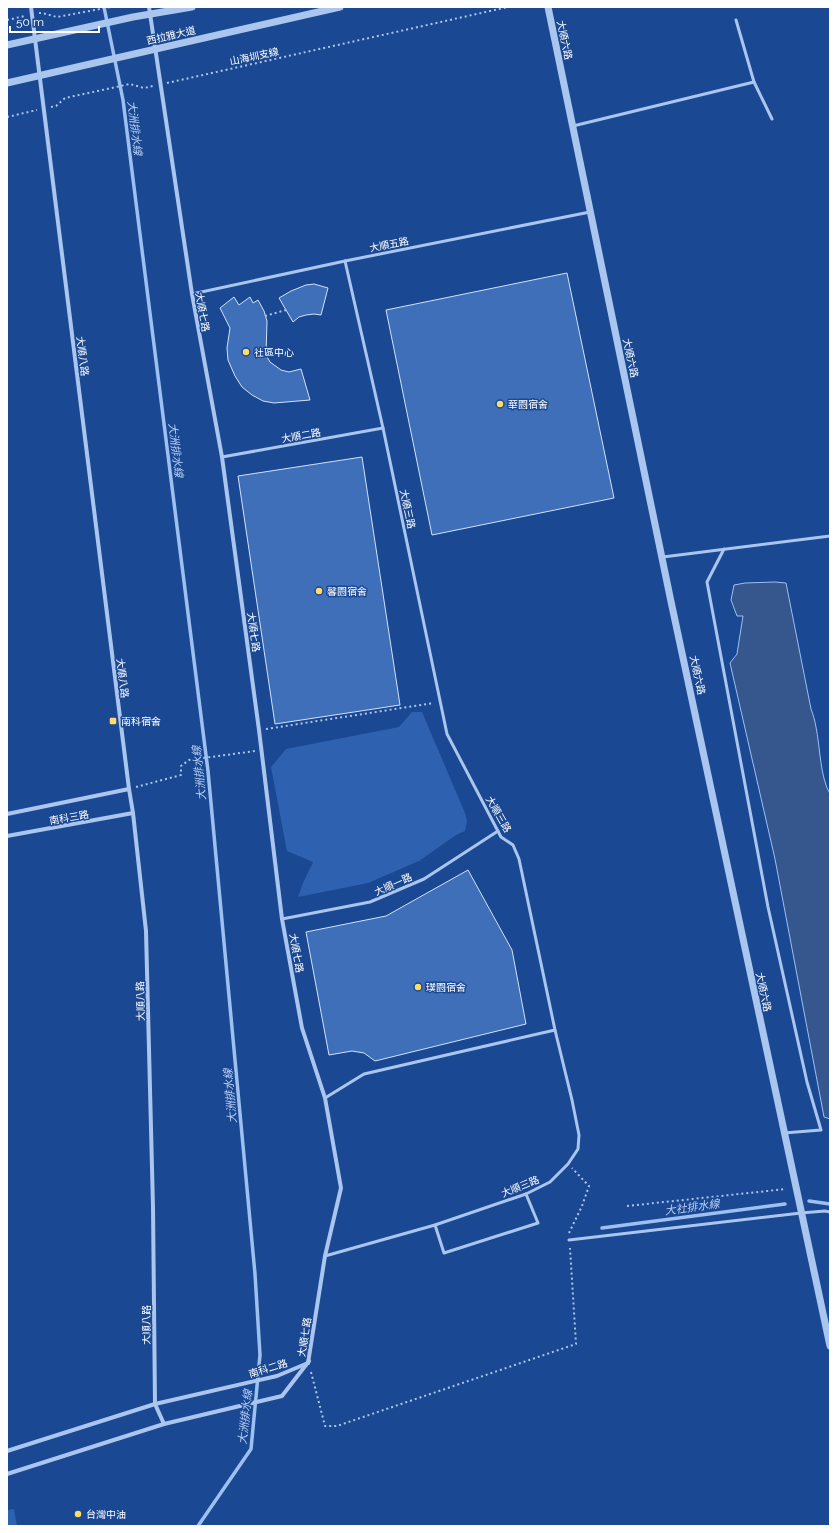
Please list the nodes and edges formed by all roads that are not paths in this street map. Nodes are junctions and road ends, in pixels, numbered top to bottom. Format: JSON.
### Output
{"nodes":[{"id":1,"x":31,"y":7,"type":"edge"},
{"id":2,"x":192,"y":7,"type":"edge"},
{"id":3,"x":340,"y":7,"type":"edge"},
{"id":4,"x":548,"y":7,"type":"edge"},
{"id":5,"x":149,"y":10,"type":"edge"},
{"id":6,"x":736,"y":20,"type":"dead end"},
{"id":7,"x":35,"y":39,"type":"junction"},
{"id":8,"x":7,"y":45,"type":"edge"},
{"id":9,"x":155,"y":49,"type":"junction"},
{"id":10,"x":40,"y":76,"type":"junction"},
{"id":11,"x":754,"y":82,"type":"junction"},
{"id":12,"x":7,"y":84,"type":"edge"},
{"id":13,"x":772,"y":119,"type":"dead end"},
{"id":14,"x":573,"y":126,"type":"junction"},
{"id":15,"x":590,"y":212,"type":"junction"},
{"id":16,"x":345,"y":261,"type":"junction"},
{"id":17,"x":192,"y":294,"type":"junction"},
{"id":18,"x":383,"y":428,"type":"junction"},
{"id":19,"x":222,"y":457,"type":"junction"},
{"id":20,"x":830,"y":536,"type":"edge"},
{"id":21,"x":724,"y":549,"type":"junction"},
{"id":22,"x":663,"y":557,"type":"junction"},
{"id":23,"x":129,"y":789,"type":"junction"},
{"id":24,"x":133,"y":813,"type":"junction"},
{"id":25,"x":7,"y":814,"type":"edge"},
{"id":26,"x":498,"y":831,"type":"junction"},
{"id":27,"x":7,"y":836,"type":"edge"},
{"id":28,"x":282,"y":919,"type":"junction"},
{"id":29,"x":555,"y":1030,"type":"junction"},
{"id":30,"x":325,"y":1098,"type":"junction"},
{"id":31,"x":783,"y":1133,"type":"junction"},
{"id":32,"x":526,"y":1194,"type":"junction"},
{"id":33,"x":830,"y":1212,"type":"edge"},
{"id":34,"x":801,"y":1213,"type":"junction"},
{"id":35,"x":435,"y":1225,"type":"junction"},
{"id":36,"x":569,"y":1240,"type":"road end"},
{"id":37,"x":325,"y":1256,"type":"junction"},
{"id":38,"x":830,"y":1346,"type":"edge"},
{"id":39,"x":308,"y":1363,"type":"junction"},
{"id":40,"x":155,"y":1404,"type":"junction"},
{"id":41,"x":164,"y":1424,"type":"junction"},
{"id":42,"x":7,"y":1451,"type":"edge"},
{"id":43,"x":7,"y":1474,"type":"edge"}],
"edges":[{"from":1,"to":7,"type":"street","name":"大順八路"},
{"from":2,"to":5,"type":"street"},
{"from":3,"to":9,"type":"street","name":"西拉雅大道"},
{"from":4,"to":14,"type":"street","name":"大順六路"},
{"from":5,"to":7,"type":"street"},
{"from":5,"to":9,"type":"street","name":"大順七路"},
{"from":6,"to":11,"type":"lane"},
{"from":7,"to":8,"type":"street"},
{"from":7,"to":10,"type":"street","name":"大順八路"},
{"from":9,"to":10,"type":"street","name":"西拉雅大道"},
{"from":9,"to":17,"type":"street","name":"大順七路"},
{"from":10,"to":12,"type":"street","name":"西拉雅大道"},
{"from":10,"to":23,"type":"street","name":"大順八路"},
{"from":11,"to":13,"type":"lane"},
{"from":11,"to":14,"type":"lane"},
{"from":14,"to":15,"type":"street","name":"大順六路"},
{"from":15,"to":16,"type":"lane","name":"大順五路"},
{"from":15,"to":22,"type":"street","name":"大順六路"},
{"from":16,"to":17,"type":"lane","name":"大順五路"},
{"from":16,"to":18,"type":"lane","name":"大順三路"},
{"from":17,"to":19,"type":"street","name":"大順七路"},
{"from":18,"to":19,"type":"lane","name":"大順二路"},
{"from":18,"to":26,"type":"lane","name":"大順三路"},
{"from":19,"to":28,"type":"street","name":"大順七路"},
{"from":20,"to":21,"type":"lane"},
{"from":21,"to":22,"type":"lane"},
{"from":21,"to":31,"type":"lane"},
{"from":22,"to":31,"type":"street","name":"大順六路"},
{"from":23,"to":24,"type":"street","name":"大順八路"},
{"from":23,"to":25,"type":"street","name":"南科三路"},
{"from":24,"to":27,"type":"street","name":"南科三路"},
{"from":24,"to":40,"type":"street","name":"大順八路"},
{"from":26,"to":28,"type":"lane","name":"大順一路"},
{"from":26,"to":29,"type":"lane","name":"大順三路"},
{"from":28,"to":30,"type":"street","name":"大順七路"},
{"from":29,"to":30,"type":"lane"},
{"from":29,"to":32,"type":"lane","name":"大順三路"},
{"from":30,"to":37,"type":"street","name":"大順七路"},
{"from":31,"to":34,"type":"street","name":"大順六路"},
{"from":32,"to":35,"type":"lane","name":"大順三路"},
{"from":32,"to":35,"type":"lane"},
{"from":33,"to":34,"type":"lane"},
{"from":34,"to":36,"type":"lane"},
{"from":34,"to":38,"type":"street","name":"大順六路"},
{"from":35,"to":37,"type":"lane","name":"大順三路"},
{"from":37,"to":39,"type":"street","name":"大順七路"},
{"from":39,"to":40,"type":"street","name":"南科二路"},
{"from":39,"to":41,"type":"street","name":"南科二路"},
{"from":40,"to":41,"type":"street","name":"大順八路"},
{"from":40,"to":42,"type":"street","name":"南科二路"},
{"from":41,"to":43,"type":"street","name":"南科二路"}]}
